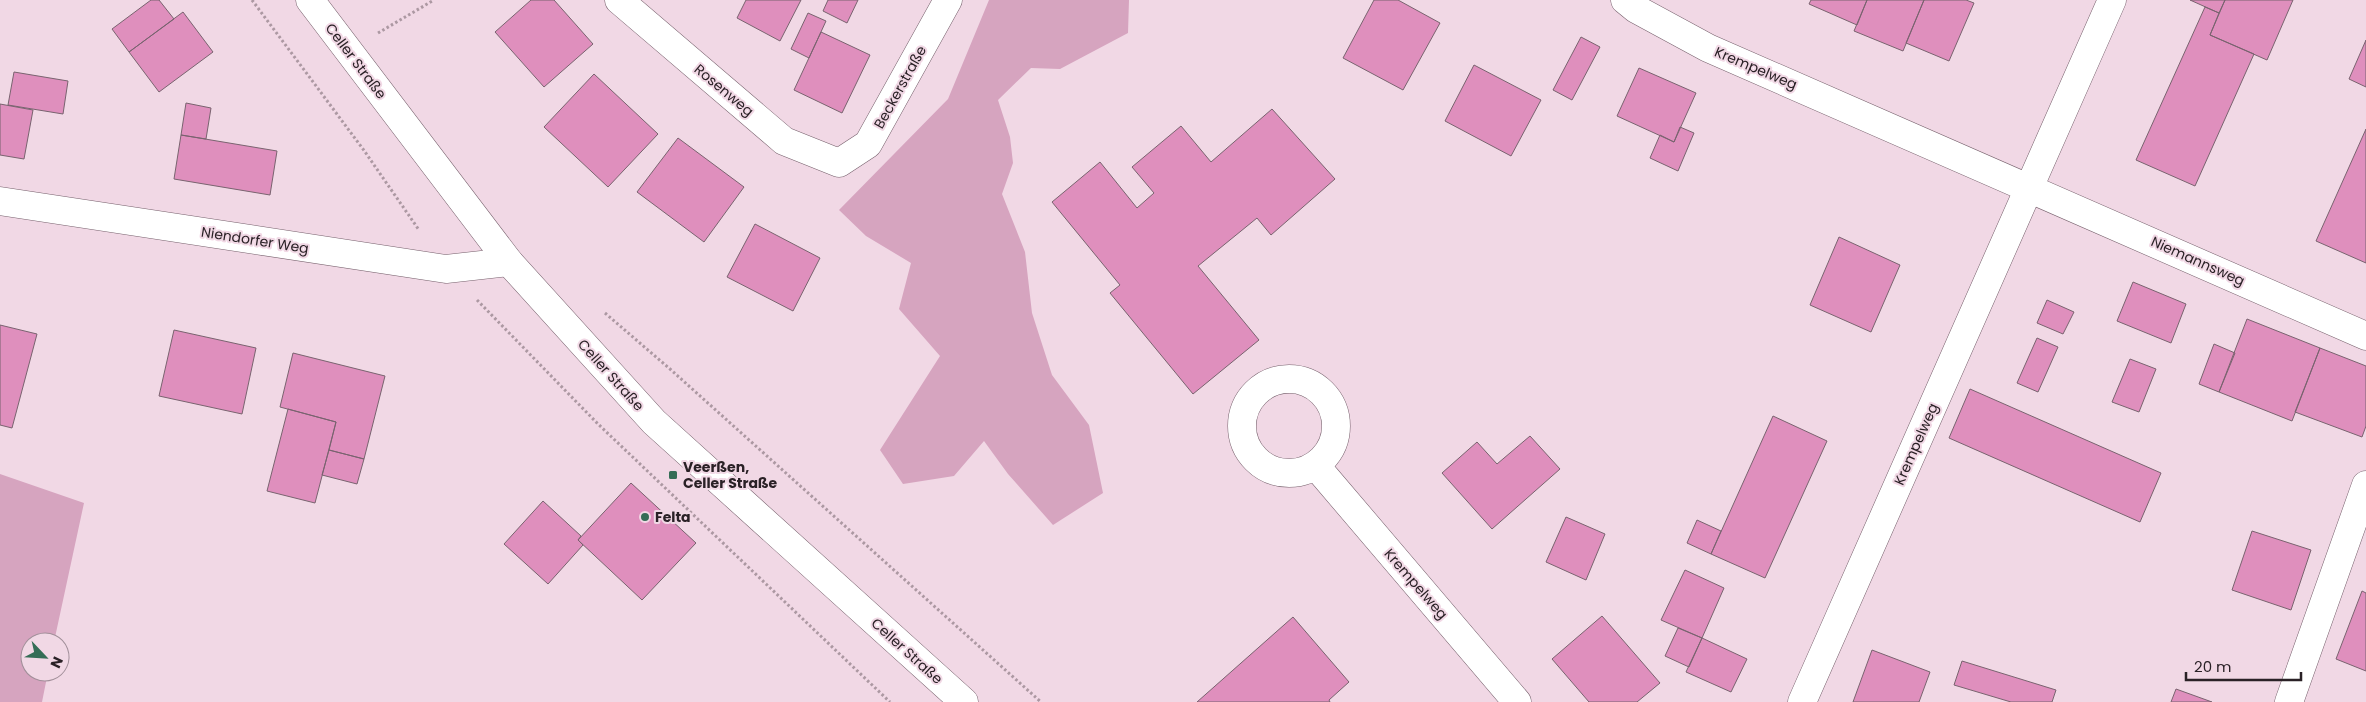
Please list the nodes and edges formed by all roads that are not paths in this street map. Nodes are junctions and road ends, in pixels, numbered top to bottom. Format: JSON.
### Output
{"nodes":[{"id":1,"x":310,"y":0,"type":"edge"},
{"id":2,"x":618,"y":0,"type":"edge"},
{"id":3,"x":948,"y":0,"type":"edge"},
{"id":4,"x":1625,"y":0,"type":"edge"},
{"id":5,"x":2112,"y":0,"type":"edge"},
{"id":6,"x":839,"y":162,"type":"joint"},
{"id":7,"x":2029,"y":187,"type":"junction"},
{"id":8,"x":0,"y":201,"type":"edge"},
{"id":9,"x":510,"y":262,"type":"junction"},
{"id":10,"x":2366,"y":336,"type":"edge"},
{"id":11,"x":1316,"y":466,"type":"dead end"},
{"id":12,"x":2366,"y":485,"type":"edge"},
{"id":13,"x":964,"y":702,"type":"edge"},
{"id":14,"x":1517,"y":702,"type":"edge"},
{"id":15,"x":1802,"y":702,"type":"edge"},
{"id":16,"x":2289,"y":702,"type":"edge"}],
"edges":[{"from":1,"to":9,"type":"street","name":"Celler Straße"},
{"from":2,"to":6,"type":"street","name":"Rosenweg"},
{"from":3,"to":6,"type":"street","name":"Beckerstraße"},
{"from":4,"to":7,"type":"street","name":"Krempelweg"},
{"from":5,"to":7,"type":"street","name":"Krempelweg"},
{"from":7,"to":10,"type":"street","name":"Niemannsweg"},
{"from":7,"to":15,"type":"street","name":"Krempelweg"},
{"from":8,"to":9,"type":"street","name":"Niendorfer Weg"},
{"from":9,"to":13,"type":"street","name":"Celler Straße"},
{"from":11,"to":14,"type":"street","name":"Krempelweg"},
{"from":12,"to":16,"type":"street"}]}
